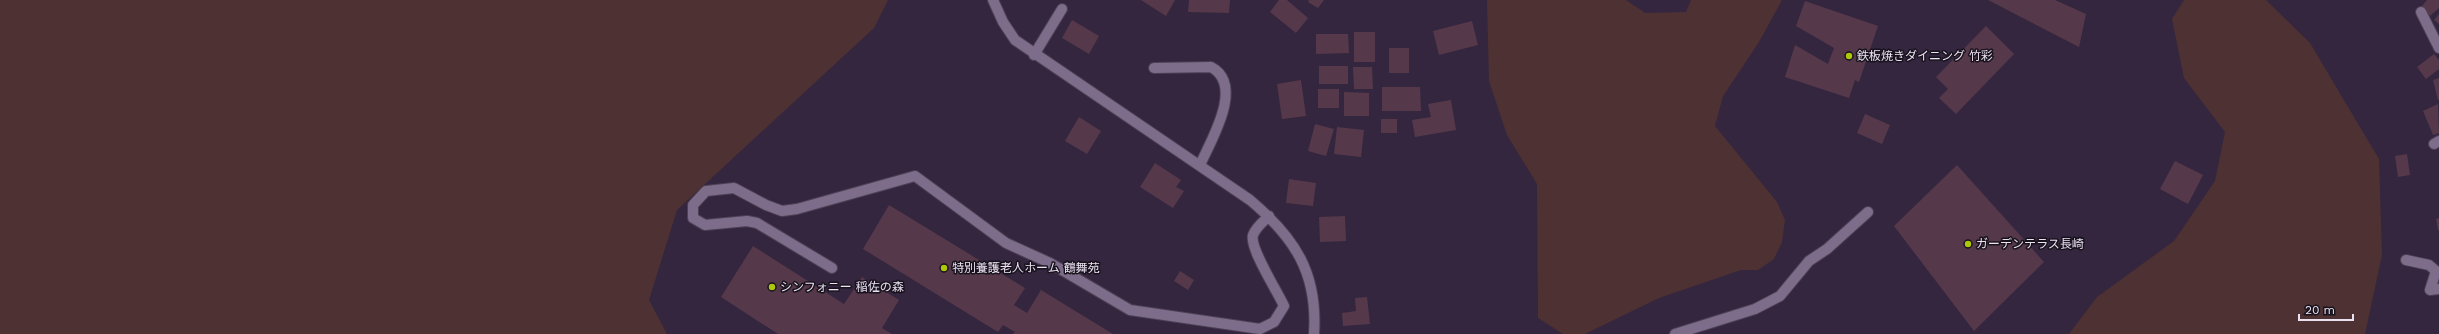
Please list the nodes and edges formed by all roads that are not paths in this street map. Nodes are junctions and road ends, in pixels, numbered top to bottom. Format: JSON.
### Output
{"nodes":[{"id":1,"x":993,"y":0,"type":"edge"},
{"id":2,"x":1062,"y":9,"type":"dead end"},
{"id":3,"x":2421,"y":12,"type":"dead end"},
{"id":4,"x":2439,"y":48,"type":"edge"},
{"id":5,"x":1034,"y":55,"type":"junction"},
{"id":6,"x":1154,"y":68,"type":"dead end"},
{"id":7,"x":1200,"y":166,"type":"junction"},
{"id":8,"x":1868,"y":212,"type":"dead end"},
{"id":9,"x":1269,"y":216,"type":"junction"},
{"id":10,"x":2406,"y":260,"type":"dead end"},
{"id":11,"x":832,"y":268,"type":"dead end"},
{"id":12,"x":2439,"y":289,"type":"edge"},
{"id":13,"x":1314,"y":334,"type":"edge"},
{"id":14,"x":1675,"y":334,"type":"edge"}],
"edges":[{"from":1,"to":5,"type":"street"},
{"from":2,"to":5,"type":"street"},
{"from":3,"to":4,"type":"street"},
{"from":5,"to":7,"type":"street"},
{"from":6,"to":7,"type":"street"},
{"from":7,"to":9,"type":"street"},
{"from":8,"to":14,"type":"street"},
{"from":9,"to":11,"type":"street"},
{"from":9,"to":13,"type":"street"},
{"from":10,"to":12,"type":"street"}]}
